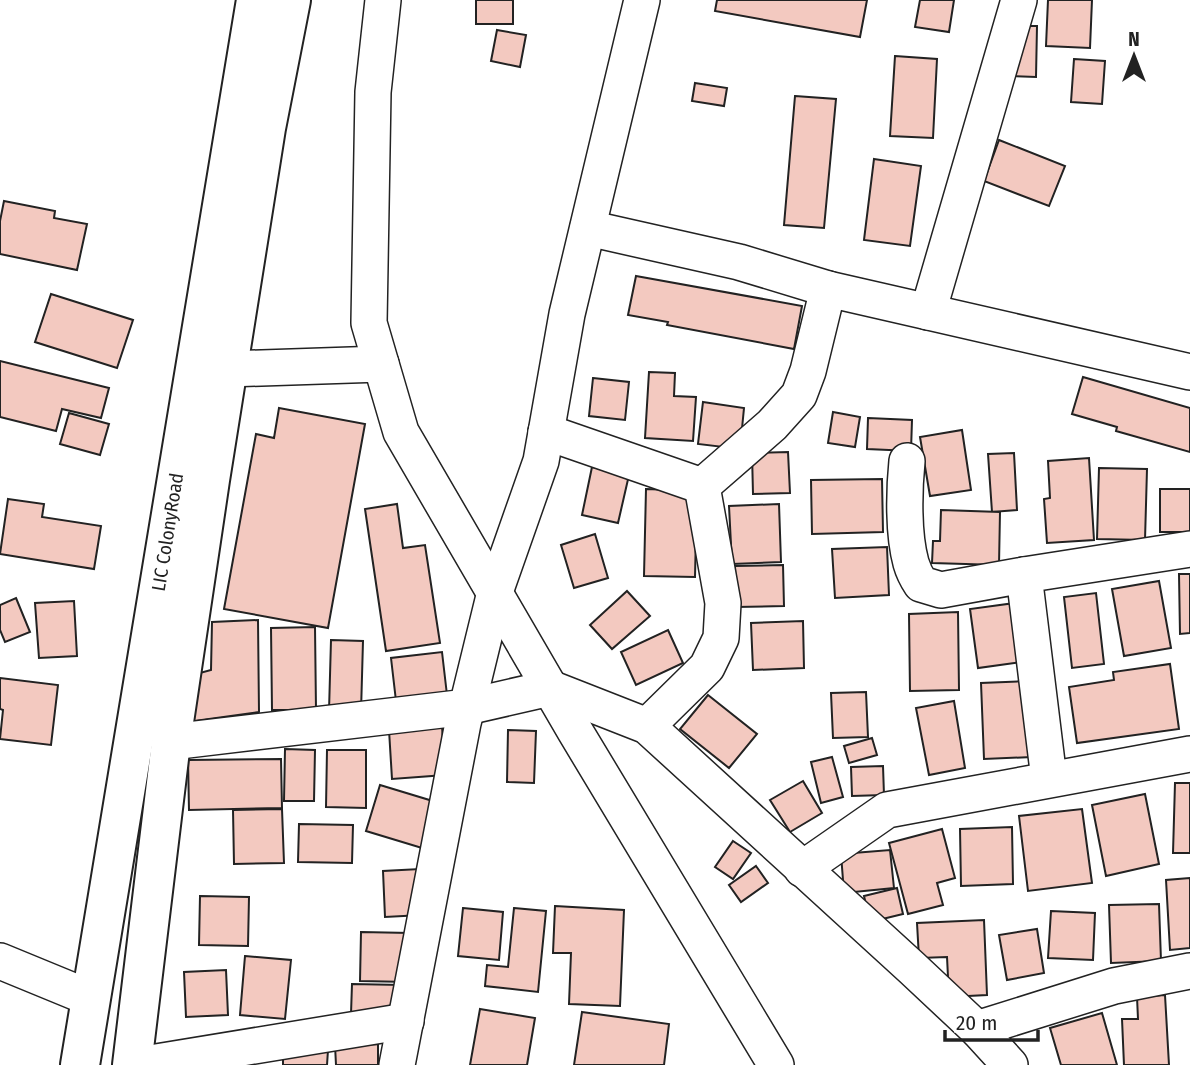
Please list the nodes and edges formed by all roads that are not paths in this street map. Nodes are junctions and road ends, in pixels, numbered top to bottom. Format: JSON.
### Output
{"nodes":[{"id":1,"x":256,"y":0,"type":"edge"},
{"id":2,"x":291,"y":0,"type":"edge"},
{"id":3,"x":383,"y":0,"type":"edge"},
{"id":4,"x":642,"y":0,"type":"edge"},
{"id":5,"x":1019,"y":0,"type":"edge"},
{"id":6,"x":588,"y":228,"type":"junction"},
{"id":7,"x":828,"y":289,"type":"junction"},
{"id":8,"x":928,"y":312,"type":"junction"},
{"id":9,"x":381,"y":364,"type":"junction"},
{"id":10,"x":228,"y":369,"type":"junction"},
{"id":11,"x":1190,"y":372,"type":"edge"},
{"id":12,"x":546,"y":432,"type":"junction"},
{"id":13,"x":907,"y":461,"type":"dead end"},
{"id":14,"x":702,"y":486,"type":"junction"},
{"id":15,"x":1190,"y":548,"type":"edge"},
{"id":16,"x":1024,"y":575,"type":"junction"},
{"id":17,"x":495,"y":592,"type":"junction"},
{"id":18,"x":550,"y":688,"type":"junction"},
{"id":19,"x":467,"y":707,"type":"junction"},
{"id":20,"x":647,"y":726,"type":"junction"},
{"id":21,"x":171,"y":742,"type":"junction"},
{"id":22,"x":1190,"y":754,"type":"edge"},
{"id":23,"x":1049,"y":779,"type":"junction"},
{"id":24,"x":802,"y":869,"type":"junction"},
{"id":25,"x":0,"y":961,"type":"edge"},
{"id":26,"x":1190,"y":971,"type":"edge"},
{"id":27,"x":90,"y":998,"type":"junction"},
{"id":28,"x":406,"y":1021,"type":"junction"},
{"id":29,"x":976,"y":1030,"type":"junction"},
{"id":30,"x":80,"y":1065,"type":"edge"},
{"id":31,"x":132,"y":1065,"type":"edge"},
{"id":32,"x":138,"y":1065,"type":"edge"},
{"id":33,"x":397,"y":1065,"type":"edge"},
{"id":34,"x":776,"y":1065,"type":"edge"},
{"id":35,"x":1010,"y":1065,"type":"edge"}],
"edges":[{"from":1,"to":27,"type":"main road","name":"LIC ColonyRoad"},
{"from":2,"to":10,"type":"main road","name":"LIC ColonyRoad"},
{"from":3,"to":9,"type":"street"},
{"from":4,"to":6,"type":"street"},
{"from":5,"to":8,"type":"street"},
{"from":6,"to":7,"type":"street"},
{"from":6,"to":12,"type":"street"},
{"from":7,"to":8,"type":"street"},
{"from":7,"to":14,"type":"street"},
{"from":8,"to":11,"type":"street"},
{"from":9,"to":10,"type":"street"},
{"from":9,"to":17,"type":"street"},
{"from":10,"to":21,"type":"main road","name":"LIC ColonyRoad"},
{"from":12,"to":14,"type":"street"},
{"from":12,"to":17,"type":"street"},
{"from":13,"to":16,"type":"street"},
{"from":14,"to":20,"type":"street"},
{"from":15,"to":16,"type":"street"},
{"from":16,"to":23,"type":"street"},
{"from":17,"to":18,"type":"street"},
{"from":17,"to":19,"type":"street"},
{"from":18,"to":19,"type":"street"},
{"from":18,"to":20,"type":"street"},
{"from":18,"to":34,"type":"street"},
{"from":19,"to":21,"type":"street"},
{"from":19,"to":28,"type":"street"},
{"from":20,"to":24,"type":"street"},
{"from":21,"to":31,"type":"main road","name":"LIC ColonyRoad"},
{"from":22,"to":23,"type":"street"},
{"from":23,"to":24,"type":"street"},
{"from":24,"to":29,"type":"street"},
{"from":25,"to":27,"type":"street"},
{"from":26,"to":29,"type":"street"},
{"from":27,"to":30,"type":"main road","name":"LIC ColonyRoad"},
{"from":28,"to":32,"type":"street"},
{"from":28,"to":33,"type":"street"},
{"from":29,"to":35,"type":"street"}]}
